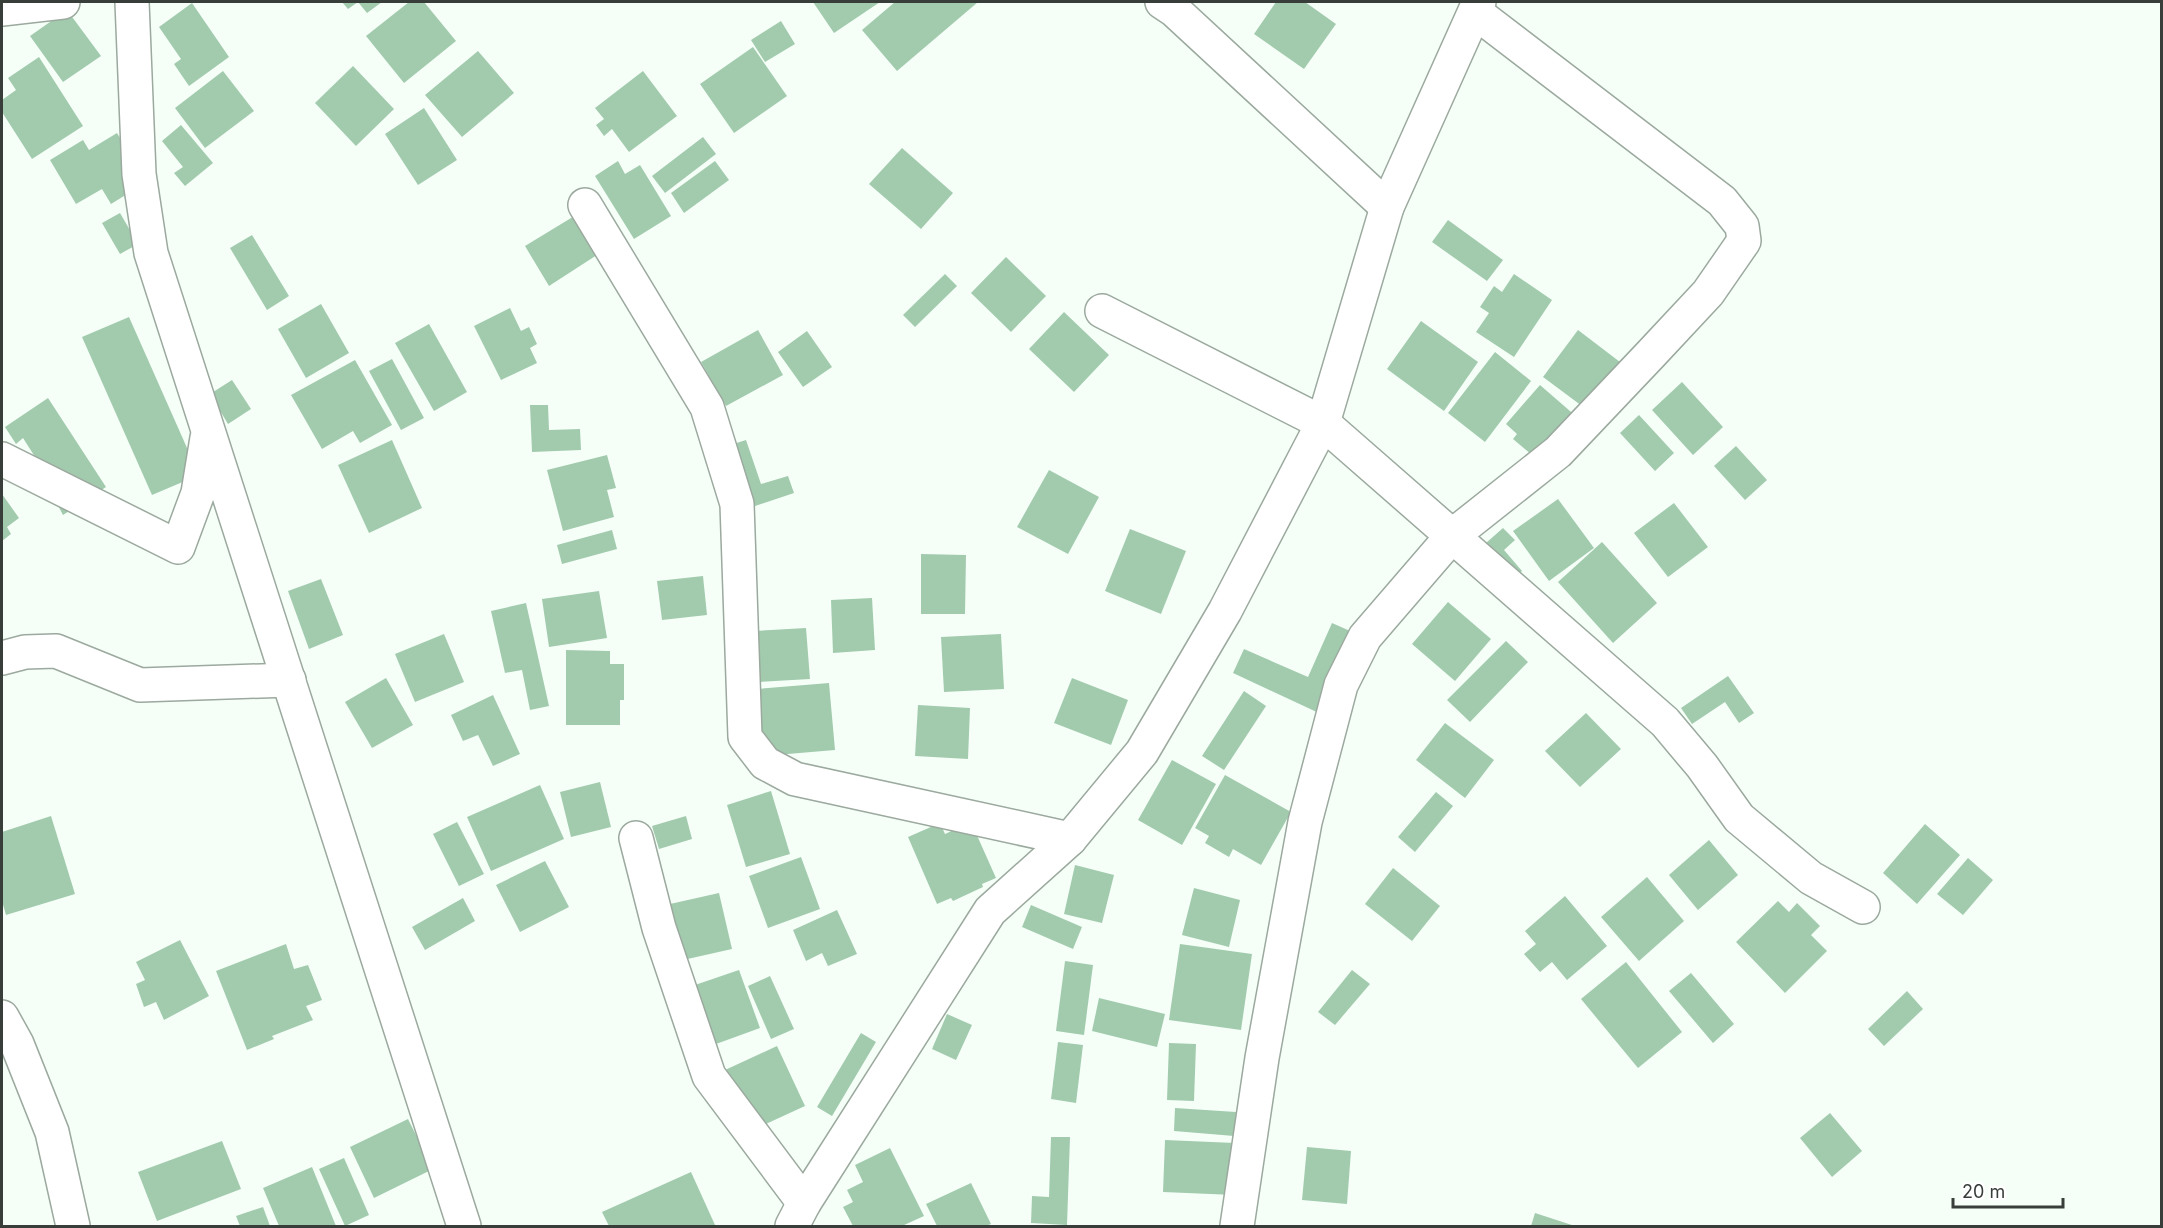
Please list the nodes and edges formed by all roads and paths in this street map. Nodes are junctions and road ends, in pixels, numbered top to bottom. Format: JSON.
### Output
{"nodes":[{"id":1,"x":63,"y":2,"type":"edge"},
{"id":2,"x":132,"y":2,"type":"edge"},
{"id":3,"x":1162,"y":2,"type":"edge"},
{"id":4,"x":1477,"y":7,"type":"edge"},
{"id":5,"x":2,"y":9,"type":"edge"},
{"id":6,"x":585,"y":206,"type":"dead end"},
{"id":7,"x":1387,"y":207,"type":"junction"},
{"id":8,"x":1102,"y":311,"type":"dead end"},
{"id":9,"x":1323,"y":423,"type":"junction"},
{"id":10,"x":208,"y":432,"type":"junction"},
{"id":11,"x":2,"y":459,"type":"edge"},
{"id":12,"x":1452,"y":536,"type":"junction"},
{"id":13,"x":2,"y":658,"type":"edge"},
{"id":14,"x":290,"y":680,"type":"junction"},
{"id":15,"x":636,"y":838,"type":"dead end"},
{"id":16,"x":1070,"y":839,"type":"junction"},
{"id":17,"x":1863,"y":907,"type":"dead end"},
{"id":18,"x":2,"y":1017,"type":"edge"},
{"id":19,"x":798,"y":1215,"type":"edge"},
{"id":20,"x":73,"y":1227,"type":"edge"},
{"id":21,"x":464,"y":1227,"type":"edge"},
{"id":22,"x":1237,"y":1227,"type":"edge"}],
"edges":[{"from":1,"to":5,"type":"street"},
{"from":2,"to":10,"type":"street"},
{"from":3,"to":7,"type":"street"},
{"from":4,"to":7,"type":"street"},
{"from":4,"to":12,"type":"street"},
{"from":6,"to":16,"type":"street"},
{"from":7,"to":9,"type":"street"},
{"from":8,"to":9,"type":"street"},
{"from":9,"to":12,"type":"street"},
{"from":9,"to":16,"type":"street"},
{"from":10,"to":11,"type":"street"},
{"from":10,"to":14,"type":"street"},
{"from":12,"to":17,"type":"street"},
{"from":12,"to":22,"type":"street"},
{"from":13,"to":14,"type":"street"},
{"from":14,"to":21,"type":"street"},
{"from":15,"to":19,"type":"street"},
{"from":16,"to":19,"type":"street"},
{"from":18,"to":20,"type":"street"}]}
